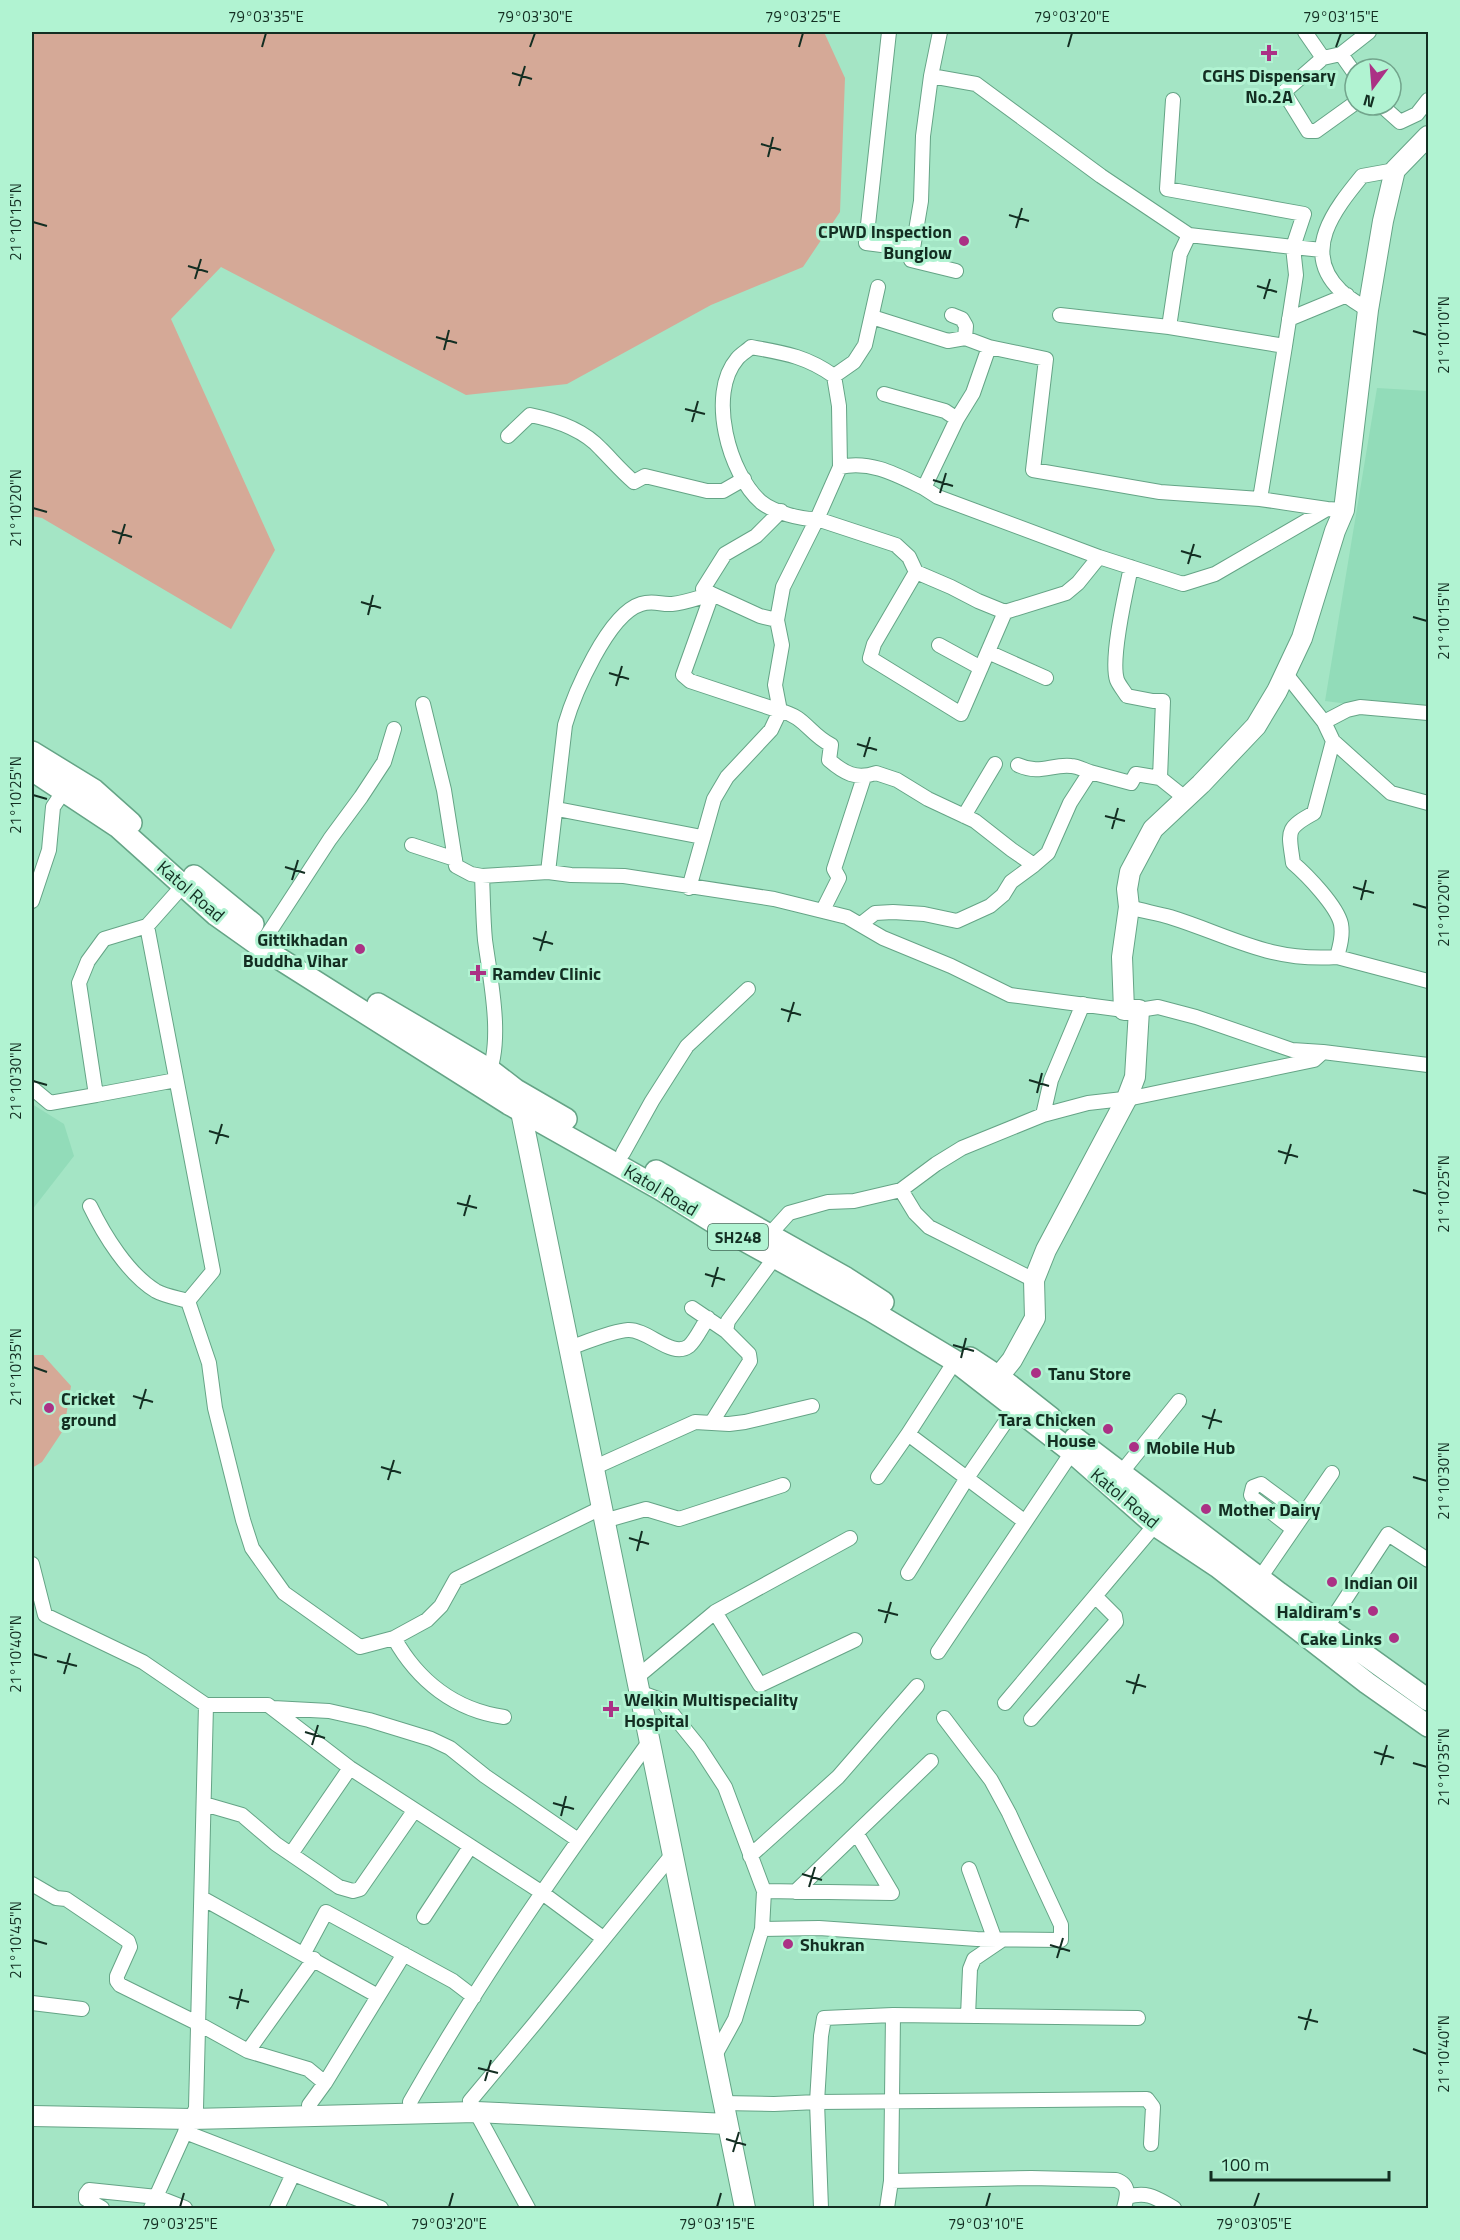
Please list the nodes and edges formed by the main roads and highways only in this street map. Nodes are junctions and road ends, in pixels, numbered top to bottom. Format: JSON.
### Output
{"nodes":[{"id":1,"x":32,"y":752,"type":"edge"},
{"id":2,"x":32,"y":770,"type":"edge"},
{"id":3,"x":188,"y":880,"type":"junction"},
{"id":4,"x":486,"y":1078,"type":"junction"},
{"id":5,"x":518,"y":1100,"type":"junction"},
{"id":6,"x":769,"y":1247,"type":"junction"},
{"id":7,"x":994,"y":1382,"type":"junction"},
{"id":8,"x":1162,"y":1517,"type":"junction"},
{"id":9,"x":1426,"y":1711,"type":"edge"}],
"edges":[{"from":1,"to":3,"type":"main road","name":"Katol Road","number":"SH248"},
{"from":2,"to":3,"type":"main road","name":"Katol Road","number":"SH248"},
{"from":3,"to":4,"type":"main road","name":"Katol Road","number":"SH248"},
{"from":3,"to":4,"type":"main road","name":"Katol Road","number":"SH248"},
{"from":4,"to":5,"type":"main road","name":"Katol Road","number":"SH248"},
{"from":5,"to":6,"type":"main road","name":"Katol Road","number":"SH248"},
{"from":5,"to":6,"type":"main road","name":"Katol Road","number":"SH248"},
{"from":6,"to":7,"type":"main road","name":"Katol Road","number":"SH248"},
{"from":6,"to":7,"type":"main road","name":"Katol Road","number":"SH248"},
{"from":7,"to":8,"type":"main road","name":"Katol Road","number":"SH248"},
{"from":7,"to":8,"type":"main road","name":"Katol Road","number":"SH248"},
{"from":8,"to":9,"type":"main road","name":"Katol Road","number":"SH248"},
{"from":8,"to":9,"type":"main road","name":"Katol Road","number":"SH248"}]}
